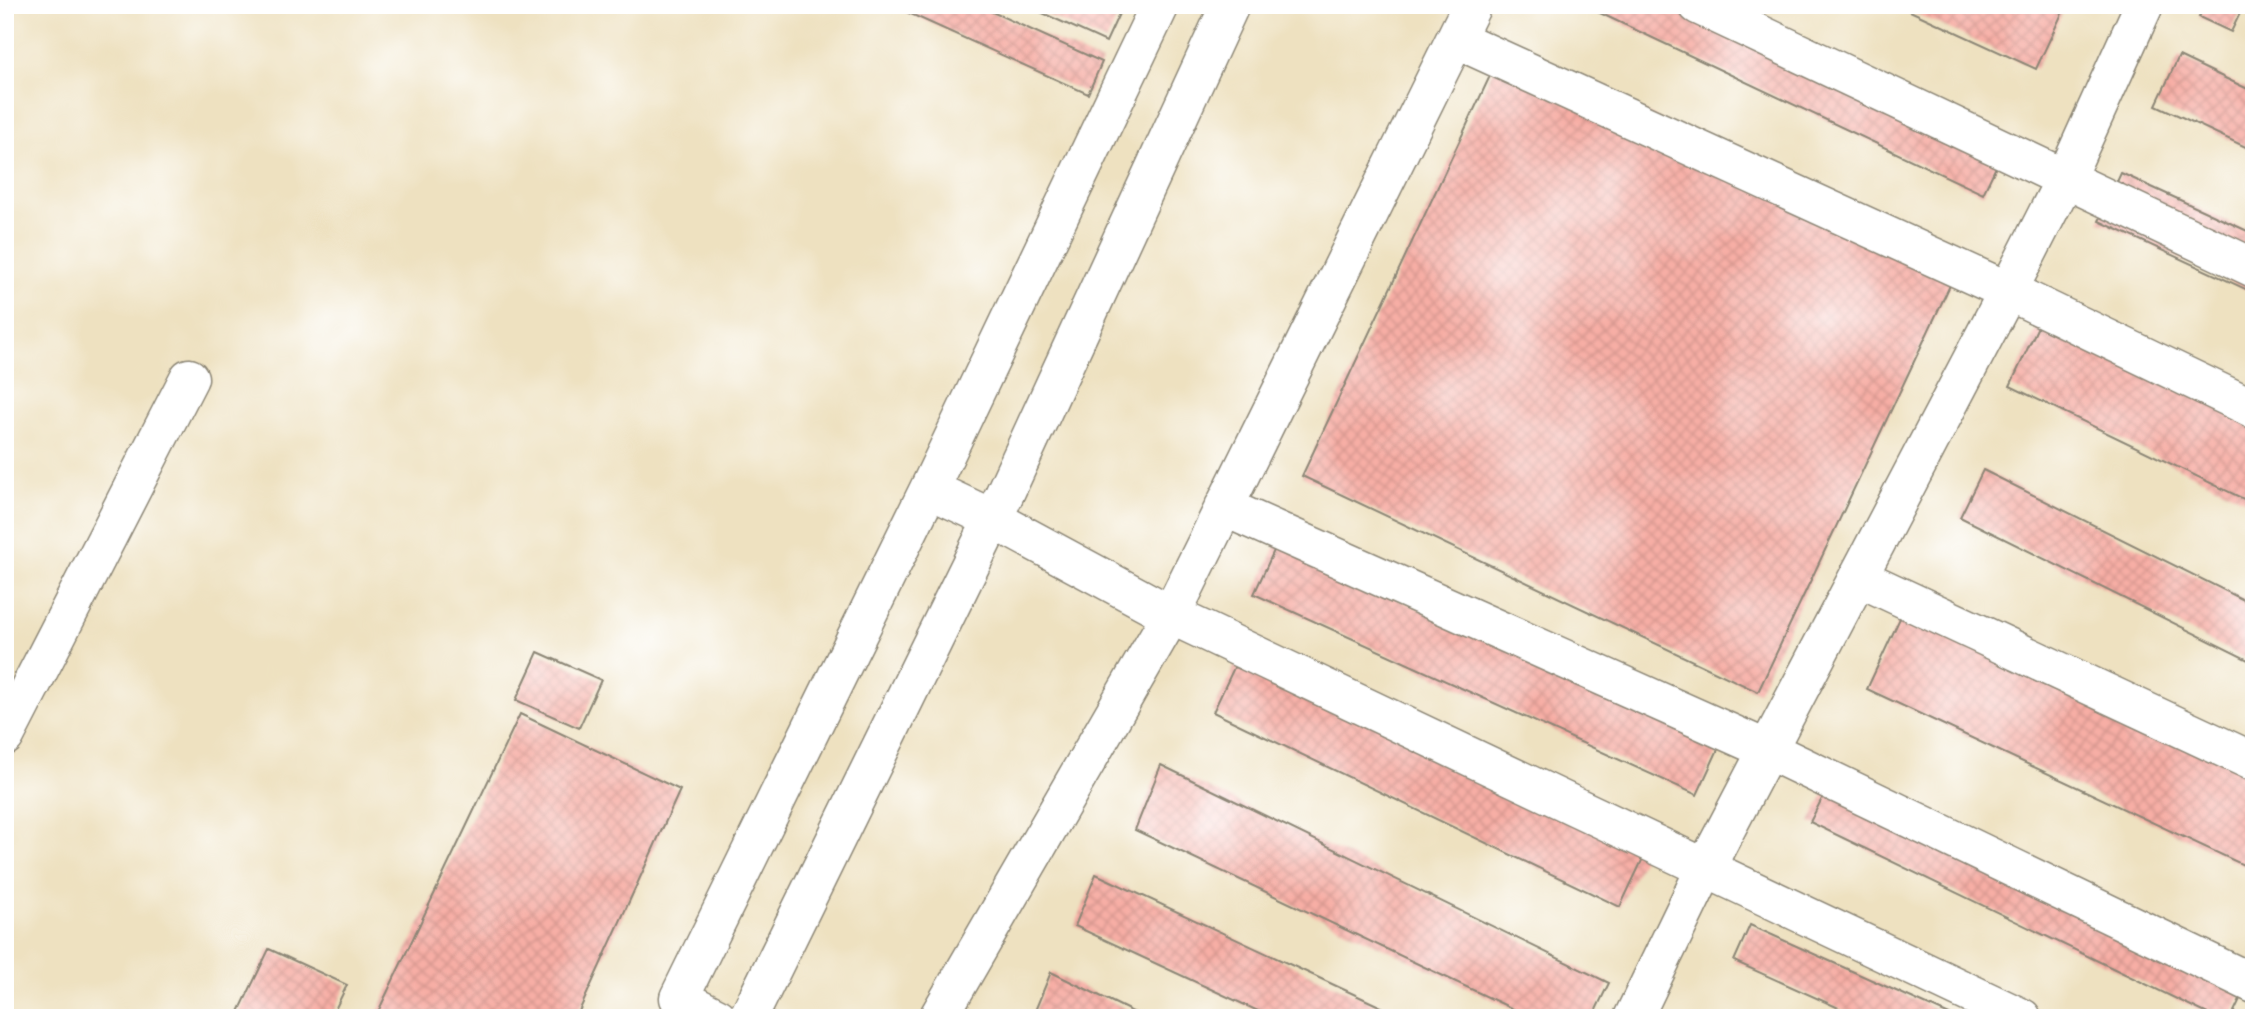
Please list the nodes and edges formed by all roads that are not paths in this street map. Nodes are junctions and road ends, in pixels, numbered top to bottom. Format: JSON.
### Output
{"nodes":[{"id":1,"x":1160,"y":5,"type":"edge"},
{"id":2,"x":1230,"y":5,"type":"edge"},
{"id":3,"x":1472,"y":5,"type":"edge"},
{"id":4,"x":1698,"y":5,"type":"edge"},
{"id":5,"x":2144,"y":5,"type":"edge"},
{"id":6,"x":1456,"y":39,"type":"junction"},
{"id":7,"x":2066,"y":177,"type":"junction"},
{"id":8,"x":2254,"y":268,"type":"edge"},
{"id":9,"x":2008,"y":291,"type":"junction"},
{"id":10,"x":190,"y":377,"type":"dead end"},
{"id":11,"x":2254,"y":409,"type":"edge"},
{"id":12,"x":929,"y":489,"type":"junction"},
{"id":13,"x":1224,"y":507,"type":"junction"},
{"id":14,"x":993,"y":519,"type":"junction"},
{"id":15,"x":1858,"y":577,"type":"junction"},
{"id":16,"x":1171,"y":615,"type":"junction"},
{"id":17,"x":5,"y":736,"type":"edge"},
{"id":18,"x":1768,"y":750,"type":"junction"},
{"id":19,"x":2254,"y":762,"type":"edge"},
{"id":20,"x":1705,"y":869,"type":"junction"},
{"id":21,"x":2254,"y":984,"type":"edge"},
{"id":22,"x":718,"y":1018,"type":"edge"},
{"id":23,"x":748,"y":1018,"type":"edge"},
{"id":24,"x":938,"y":1018,"type":"edge"},
{"id":25,"x":1633,"y":1018,"type":"edge"},
{"id":26,"x":2022,"y":1018,"type":"edge"}],
"edges":[{"from":1,"to":12,"type":"lane"},
{"from":2,"to":14,"type":"lane"},
{"from":3,"to":6,"type":"lane"},
{"from":4,"to":7,"type":"lane"},
{"from":5,"to":7,"type":"lane"},
{"from":6,"to":9,"type":"lane"},
{"from":6,"to":13,"type":"lane"},
{"from":7,"to":8,"type":"lane"},
{"from":7,"to":9,"type":"lane"},
{"from":9,"to":11,"type":"lane"},
{"from":9,"to":15,"type":"lane"},
{"from":10,"to":17,"type":"lane"},
{"from":12,"to":14,"type":"lane"},
{"from":12,"to":22,"type":"lane"},
{"from":13,"to":16,"type":"lane"},
{"from":13,"to":18,"type":"lane"},
{"from":14,"to":16,"type":"lane"},
{"from":14,"to":23,"type":"lane"},
{"from":15,"to":18,"type":"lane"},
{"from":15,"to":19,"type":"lane"},
{"from":16,"to":20,"type":"lane"},
{"from":16,"to":24,"type":"lane"},
{"from":18,"to":20,"type":"lane"},
{"from":18,"to":21,"type":"lane"},
{"from":20,"to":25,"type":"lane"},
{"from":20,"to":26,"type":"lane"}]}
